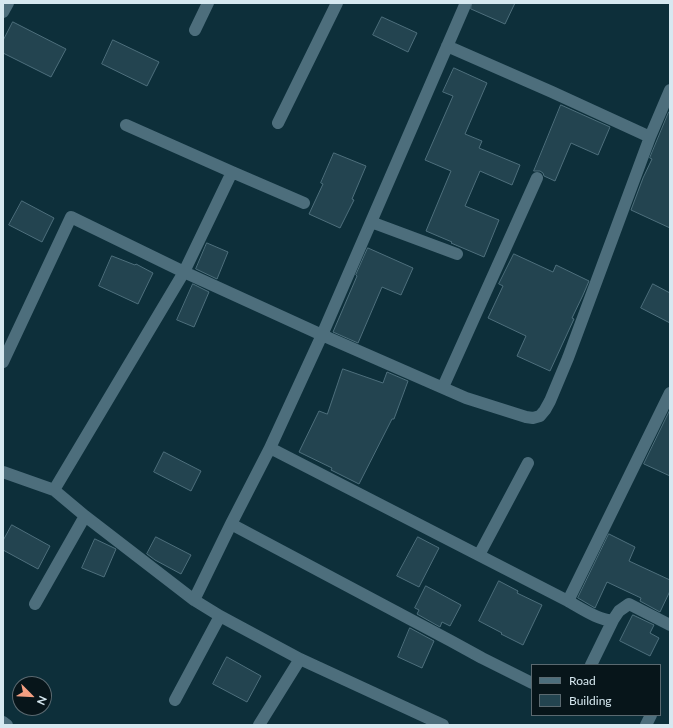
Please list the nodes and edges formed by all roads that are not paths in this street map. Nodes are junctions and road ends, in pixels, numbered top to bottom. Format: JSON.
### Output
{"nodes":[{"id":1,"x":8,"y":3,"type":"edge"},
{"id":2,"x":208,"y":3,"type":"edge"},
{"id":3,"x":337,"y":3,"type":"edge"},
{"id":4,"x":465,"y":5,"type":"dead end"},
{"id":5,"x":3,"y":12,"type":"edge"},
{"id":6,"x":195,"y":30,"type":"dead end"},
{"id":7,"x":447,"y":46,"type":"junction"},
{"id":8,"x":670,"y":90,"type":"edge"},
{"id":9,"x":278,"y":123,"type":"dead end"},
{"id":10,"x":126,"y":125,"type":"dead end"},
{"id":11,"x":650,"y":138,"type":"junction"},
{"id":12,"x":232,"y":172,"type":"junction"},
{"id":13,"x":537,"y":178,"type":"dead end"},
{"id":14,"x":304,"y":203,"type":"dead end"},
{"id":15,"x":371,"y":222,"type":"junction"},
{"id":16,"x":457,"y":254,"type":"dead end"},
{"id":17,"x":184,"y":272,"type":"junction"},
{"id":18,"x":322,"y":335,"type":"junction"},
{"id":19,"x":3,"y":362,"type":"edge"},
{"id":20,"x":443,"y":387,"type":"junction"},
{"id":21,"x":670,"y":393,"type":"edge"},
{"id":22,"x":270,"y":448,"type":"junction"},
{"id":23,"x":528,"y":463,"type":"dead end"},
{"id":24,"x":3,"y":472,"type":"edge"},
{"id":25,"x":54,"y":490,"type":"junction"},
{"id":26,"x":85,"y":516,"type":"junction"},
{"id":27,"x":231,"y":524,"type":"junction"},
{"id":28,"x":479,"y":555,"type":"junction"},
{"id":29,"x":194,"y":600,"type":"junction"},
{"id":30,"x":568,"y":601,"type":"junction"},
{"id":31,"x":35,"y":604,"type":"dead end"},
{"id":32,"x":220,"y":616,"type":"junction"},
{"id":33,"x":613,"y":620,"type":"junction"},
{"id":34,"x":670,"y":625,"type":"edge"},
{"id":35,"x":300,"y":659,"type":"junction"},
{"id":36,"x":591,"y":664,"type":"edge"},
{"id":37,"x":531,"y":682,"type":"edge"},
{"id":38,"x":174,"y":700,"type":"dead end"},
{"id":39,"x":650,"y":716,"type":"edge"},
{"id":40,"x":3,"y":722,"type":"edge"},
{"id":41,"x":7,"y":725,"type":"edge"},
{"id":42,"x":259,"y":725,"type":"edge"},
{"id":43,"x":443,"y":725,"type":"edge"},
{"id":44,"x":646,"y":725,"type":"edge"}],
"edges":[{"from":1,"to":5,"type":"street"},
{"from":2,"to":6,"type":"street"},
{"from":3,"to":9,"type":"street"},
{"from":4,"to":7,"type":"street"},
{"from":7,"to":11,"type":"street"},
{"from":7,"to":15,"type":"street"},
{"from":8,"to":11,"type":"street"},
{"from":10,"to":12,"type":"street"},
{"from":11,"to":20,"type":"street"},
{"from":12,"to":14,"type":"street"},
{"from":12,"to":17,"type":"street"},
{"from":13,"to":20,"type":"street"},
{"from":15,"to":16,"type":"street"},
{"from":15,"to":18,"type":"street"},
{"from":17,"to":18,"type":"street"},
{"from":17,"to":19,"type":"street"},
{"from":17,"to":25,"type":"street"},
{"from":18,"to":20,"type":"street"},
{"from":18,"to":22,"type":"street"},
{"from":21,"to":30,"type":"street"},
{"from":22,"to":27,"type":"street"},
{"from":22,"to":28,"type":"street"},
{"from":23,"to":28,"type":"street"},
{"from":24,"to":25,"type":"street"},
{"from":25,"to":26,"type":"street"},
{"from":26,"to":29,"type":"street"},
{"from":26,"to":31,"type":"street"},
{"from":27,"to":29,"type":"street"},
{"from":27,"to":37,"type":"street"},
{"from":28,"to":30,"type":"street"},
{"from":29,"to":32,"type":"street"},
{"from":30,"to":33,"type":"street"},
{"from":32,"to":35,"type":"street"},
{"from":32,"to":38,"type":"street"},
{"from":33,"to":34,"type":"street"},
{"from":33,"to":36,"type":"street"},
{"from":35,"to":42,"type":"street"},
{"from":35,"to":43,"type":"street"},
{"from":39,"to":44,"type":"street"},
{"from":40,"to":41,"type":"street"}]}
